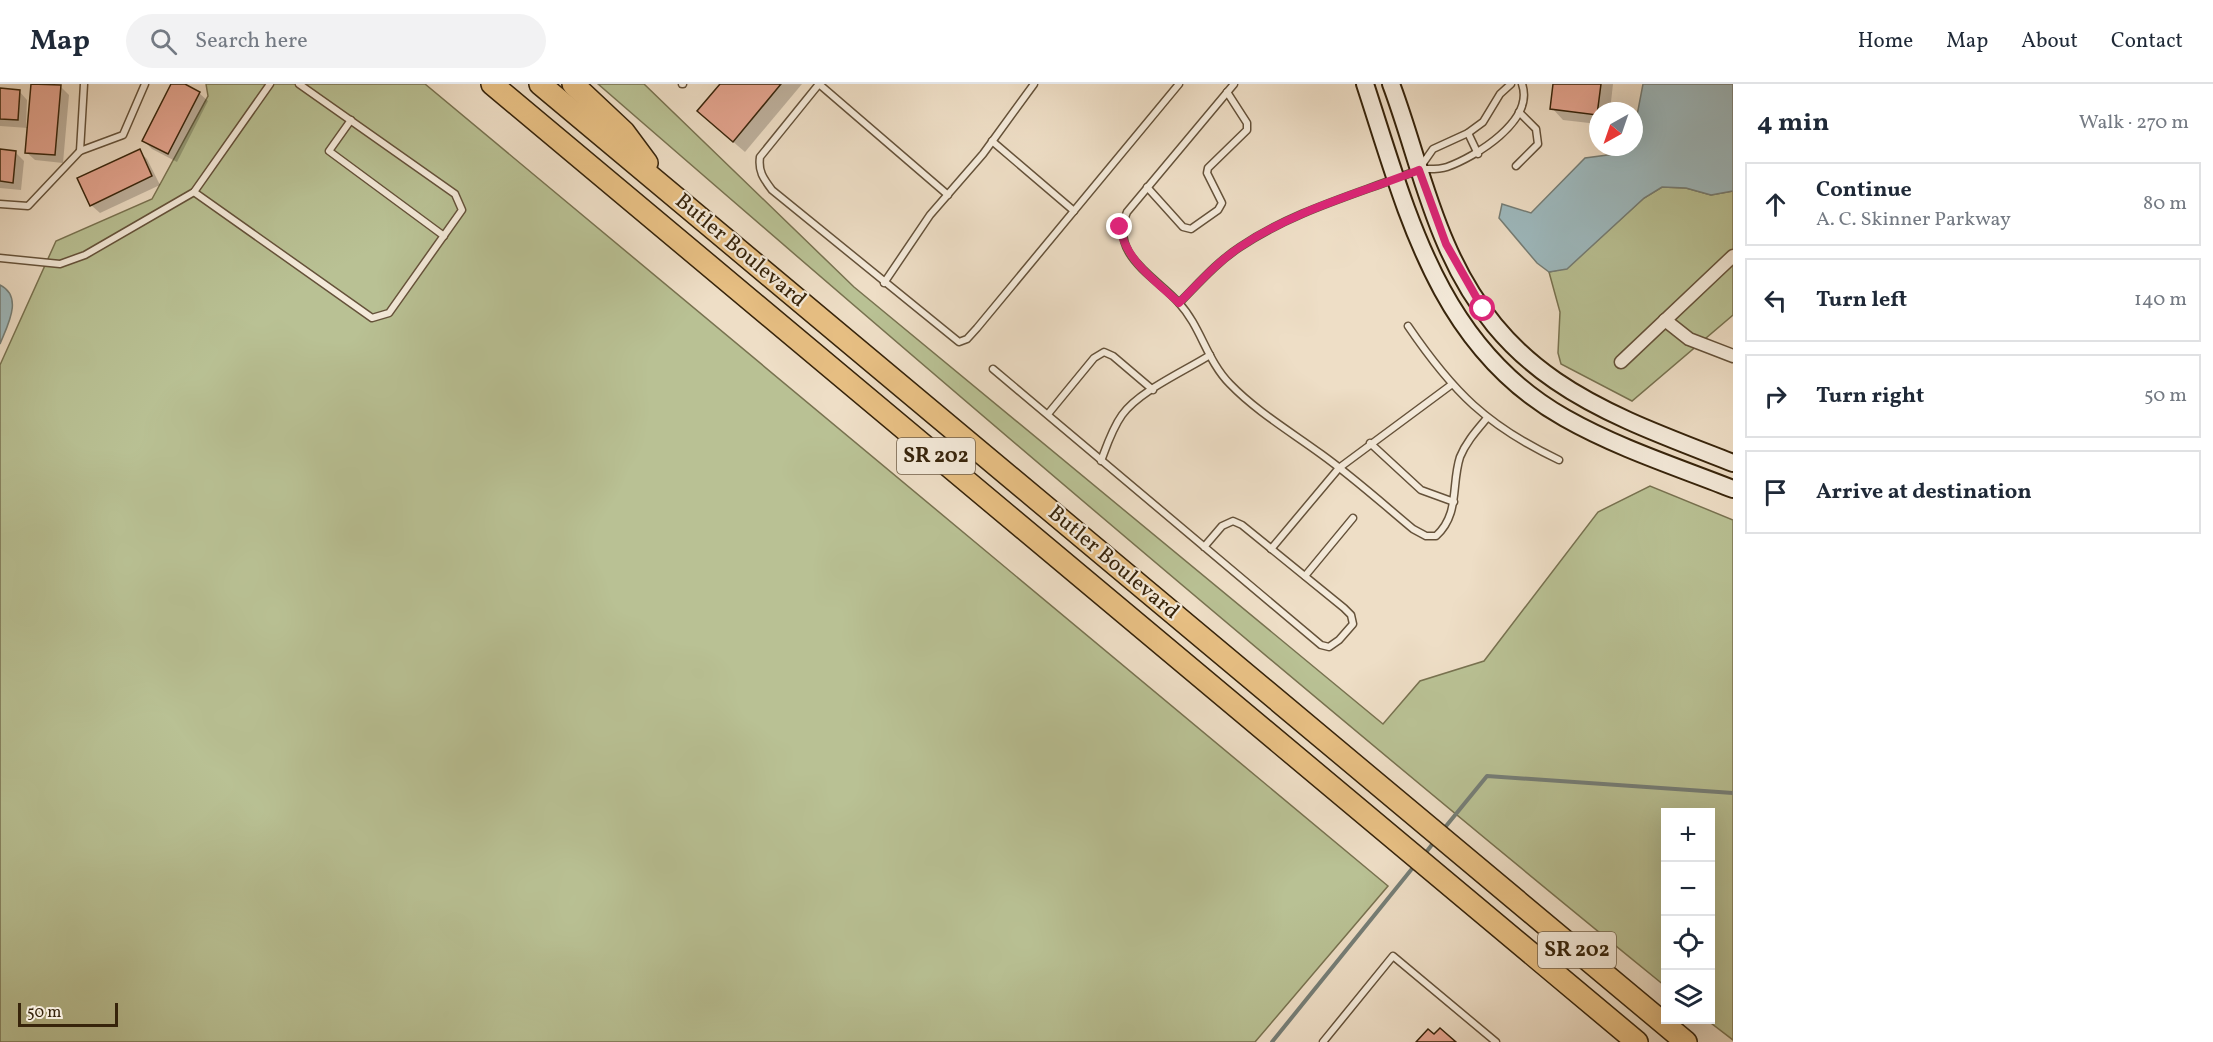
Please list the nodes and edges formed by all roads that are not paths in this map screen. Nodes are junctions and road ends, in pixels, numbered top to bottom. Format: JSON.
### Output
{"nodes":[{"id":1,"x":84,"y":84,"type":"edge"},
{"id":2,"x":145,"y":84,"type":"edge"},
{"id":3,"x":270,"y":84,"type":"edge"},
{"id":4,"x":299,"y":84,"type":"edge"},
{"id":5,"x":488,"y":84,"type":"edge"},
{"id":6,"x":492,"y":84,"type":"edge"},
{"id":7,"x":540,"y":84,"type":"edge"},
{"id":8,"x":573,"y":84,"type":"edge"},
{"id":9,"x":1034,"y":84,"type":"edge"},
{"id":10,"x":1179,"y":84,"type":"edge"},
{"id":11,"x":1234,"y":84,"type":"edge"},
{"id":12,"x":1365,"y":84,"type":"edge"},
{"id":13,"x":1391,"y":84,"type":"edge"},
{"id":14,"x":1511,"y":84,"type":"edge"},
{"id":15,"x":1522,"y":84,"type":"edge"},
{"id":16,"x":1227,"y":92,"type":"junction"},
{"id":17,"x":516,"y":104,"type":"junction"},
{"id":18,"x":1520,"y":112,"type":"junction"},
{"id":19,"x":351,"y":120,"type":"junction"},
{"id":20,"x":1468,"y":134,"type":"junction"},
{"id":21,"x":992,"y":141,"type":"junction"},
{"id":22,"x":80,"y":151,"type":"junction"},
{"id":23,"x":1478,"y":154,"type":"junction"},
{"id":24,"x":1516,"y":166,"type":"dead end"},
{"id":25,"x":1419,"y":170,"type":"junction"},
{"id":26,"x":1394,"y":180,"type":"junction"},
{"id":27,"x":1147,"y":187,"type":"junction"},
{"id":28,"x":194,"y":192,"type":"junction"},
{"id":29,"x":672,"y":194,"type":"junction"},
{"id":30,"x":948,"y":195,"type":"junction"},
{"id":31,"x":0,"y":204,"type":"edge"},
{"id":32,"x":1074,"y":211,"type":"junction"},
{"id":33,"x":444,"y":236,"type":"junction"},
{"id":34,"x":1733,"y":256,"type":"edge"},
{"id":35,"x":0,"y":258,"type":"edge"},
{"id":36,"x":884,"y":282,"type":"junction"},
{"id":37,"x":1179,"y":303,"type":"junction"},
{"id":38,"x":1665,"y":320,"type":"junction"},
{"id":39,"x":1408,"y":326,"type":"dead end"},
{"id":40,"x":1210,"y":355,"type":"junction"},
{"id":41,"x":1733,"y":356,"type":"edge"},
{"id":42,"x":1621,"y":362,"type":"dead end"},
{"id":43,"x":993,"y":369,"type":"dead end"},
{"id":44,"x":1451,"y":385,"type":"junction"},
{"id":45,"x":1153,"y":390,"type":"junction"},
{"id":46,"x":1048,"y":414,"type":"junction"},
{"id":47,"x":1486,"y":418,"type":"junction"},
{"id":48,"x":1370,"y":443,"type":"junction"},
{"id":49,"x":1559,"y":460,"type":"dead end"},
{"id":50,"x":1101,"y":461,"type":"junction"},
{"id":51,"x":1733,"y":463,"type":"edge"},
{"id":52,"x":1339,"y":468,"type":"junction"},
{"id":53,"x":1733,"y":489,"type":"edge"},
{"id":54,"x":1454,"y":502,"type":"junction"},
{"id":55,"x":1353,"y":518,"type":"dead end"},
{"id":56,"x":1204,"y":547,"type":"junction"},
{"id":57,"x":1271,"y":549,"type":"junction"},
{"id":58,"x":1305,"y":576,"type":"junction"},
{"id":59,"x":1323,"y":1042,"type":"edge"},
{"id":60,"x":1496,"y":1042,"type":"edge"},
{"id":61,"x":1637,"y":1042,"type":"edge"},
{"id":62,"x":1686,"y":1042,"type":"edge"}],
"edges":[{"from":1,"to":22,"type":"lane"},
{"from":2,"to":22,"type":"lane"},
{"from":3,"to":28,"type":"lane"},
{"from":4,"to":19,"type":"lane"},
{"from":5,"to":17,"type":"highway"},
{"from":6,"to":17,"type":"highway","name":"Butler Boulevard","number":"SR 202"},
{"from":7,"to":29,"type":"highway","name":"Butler Boulevard","number":"SR 202"},
{"from":8,"to":29,"type":"highway"},
{"from":9,"to":21,"type":"lane"},
{"from":10,"to":32,"type":"lane"},
{"from":11,"to":16,"type":"lane"},
{"from":12,"to":26,"type":"main road"},
{"from":13,"to":25,"type":"main road"},
{"from":14,"to":20,"type":"lane"},
{"from":15,"to":18,"type":"lane"},
{"from":16,"to":27,"type":"lane"},
{"from":16,"to":27,"type":"lane"},
{"from":17,"to":61,"type":"highway","name":"Butler Boulevard","number":"SR 202"},
{"from":18,"to":23,"type":"lane"},
{"from":18,"to":24,"type":"lane"},
{"from":19,"to":33,"type":"lane"},
{"from":19,"to":33,"type":"lane"},
{"from":20,"to":23,"type":"lane"},
{"from":20,"to":25,"type":"lane"},
{"from":21,"to":30,"type":"lane"},
{"from":21,"to":32,"type":"lane"},
{"from":22,"to":31,"type":"lane"},
{"from":23,"to":25,"type":"lane"},
{"from":25,"to":26,"type":"lane"},
{"from":25,"to":51,"type":"main road"},
{"from":26,"to":37,"type":"lane"},
{"from":26,"to":53,"type":"main road"},
{"from":27,"to":37,"type":"lane"},
{"from":28,"to":33,"type":"lane"},
{"from":28,"to":35,"type":"lane"},
{"from":29,"to":62,"type":"highway","name":"Butler Boulevard","number":"SR 202"},
{"from":30,"to":36,"type":"lane"},
{"from":30,"to":36,"type":"lane"},
{"from":32,"to":36,"type":"lane"},
{"from":34,"to":38,"type":"street"},
{"from":37,"to":40,"type":"lane"},
{"from":38,"to":41,"type":"street"},
{"from":38,"to":42,"type":"street"},
{"from":39,"to":44,"type":"lane"},
{"from":40,"to":45,"type":"lane"},
{"from":40,"to":52,"type":"lane"},
{"from":43,"to":46,"type":"lane"},
{"from":44,"to":47,"type":"lane"},
{"from":44,"to":48,"type":"lane"},
{"from":45,"to":46,"type":"lane"},
{"from":45,"to":50,"type":"lane"},
{"from":46,"to":50,"type":"lane"},
{"from":47,"to":49,"type":"lane"},
{"from":47,"to":54,"type":"lane"},
{"from":48,"to":52,"type":"lane"},
{"from":48,"to":54,"type":"lane"},
{"from":50,"to":56,"type":"lane"},
{"from":52,"to":54,"type":"lane"},
{"from":52,"to":57,"type":"lane"},
{"from":55,"to":58,"type":"lane"},
{"from":56,"to":57,"type":"lane"},
{"from":56,"to":58,"type":"lane"},
{"from":57,"to":58,"type":"lane"},
{"from":59,"to":60,"type":"lane"}]}
